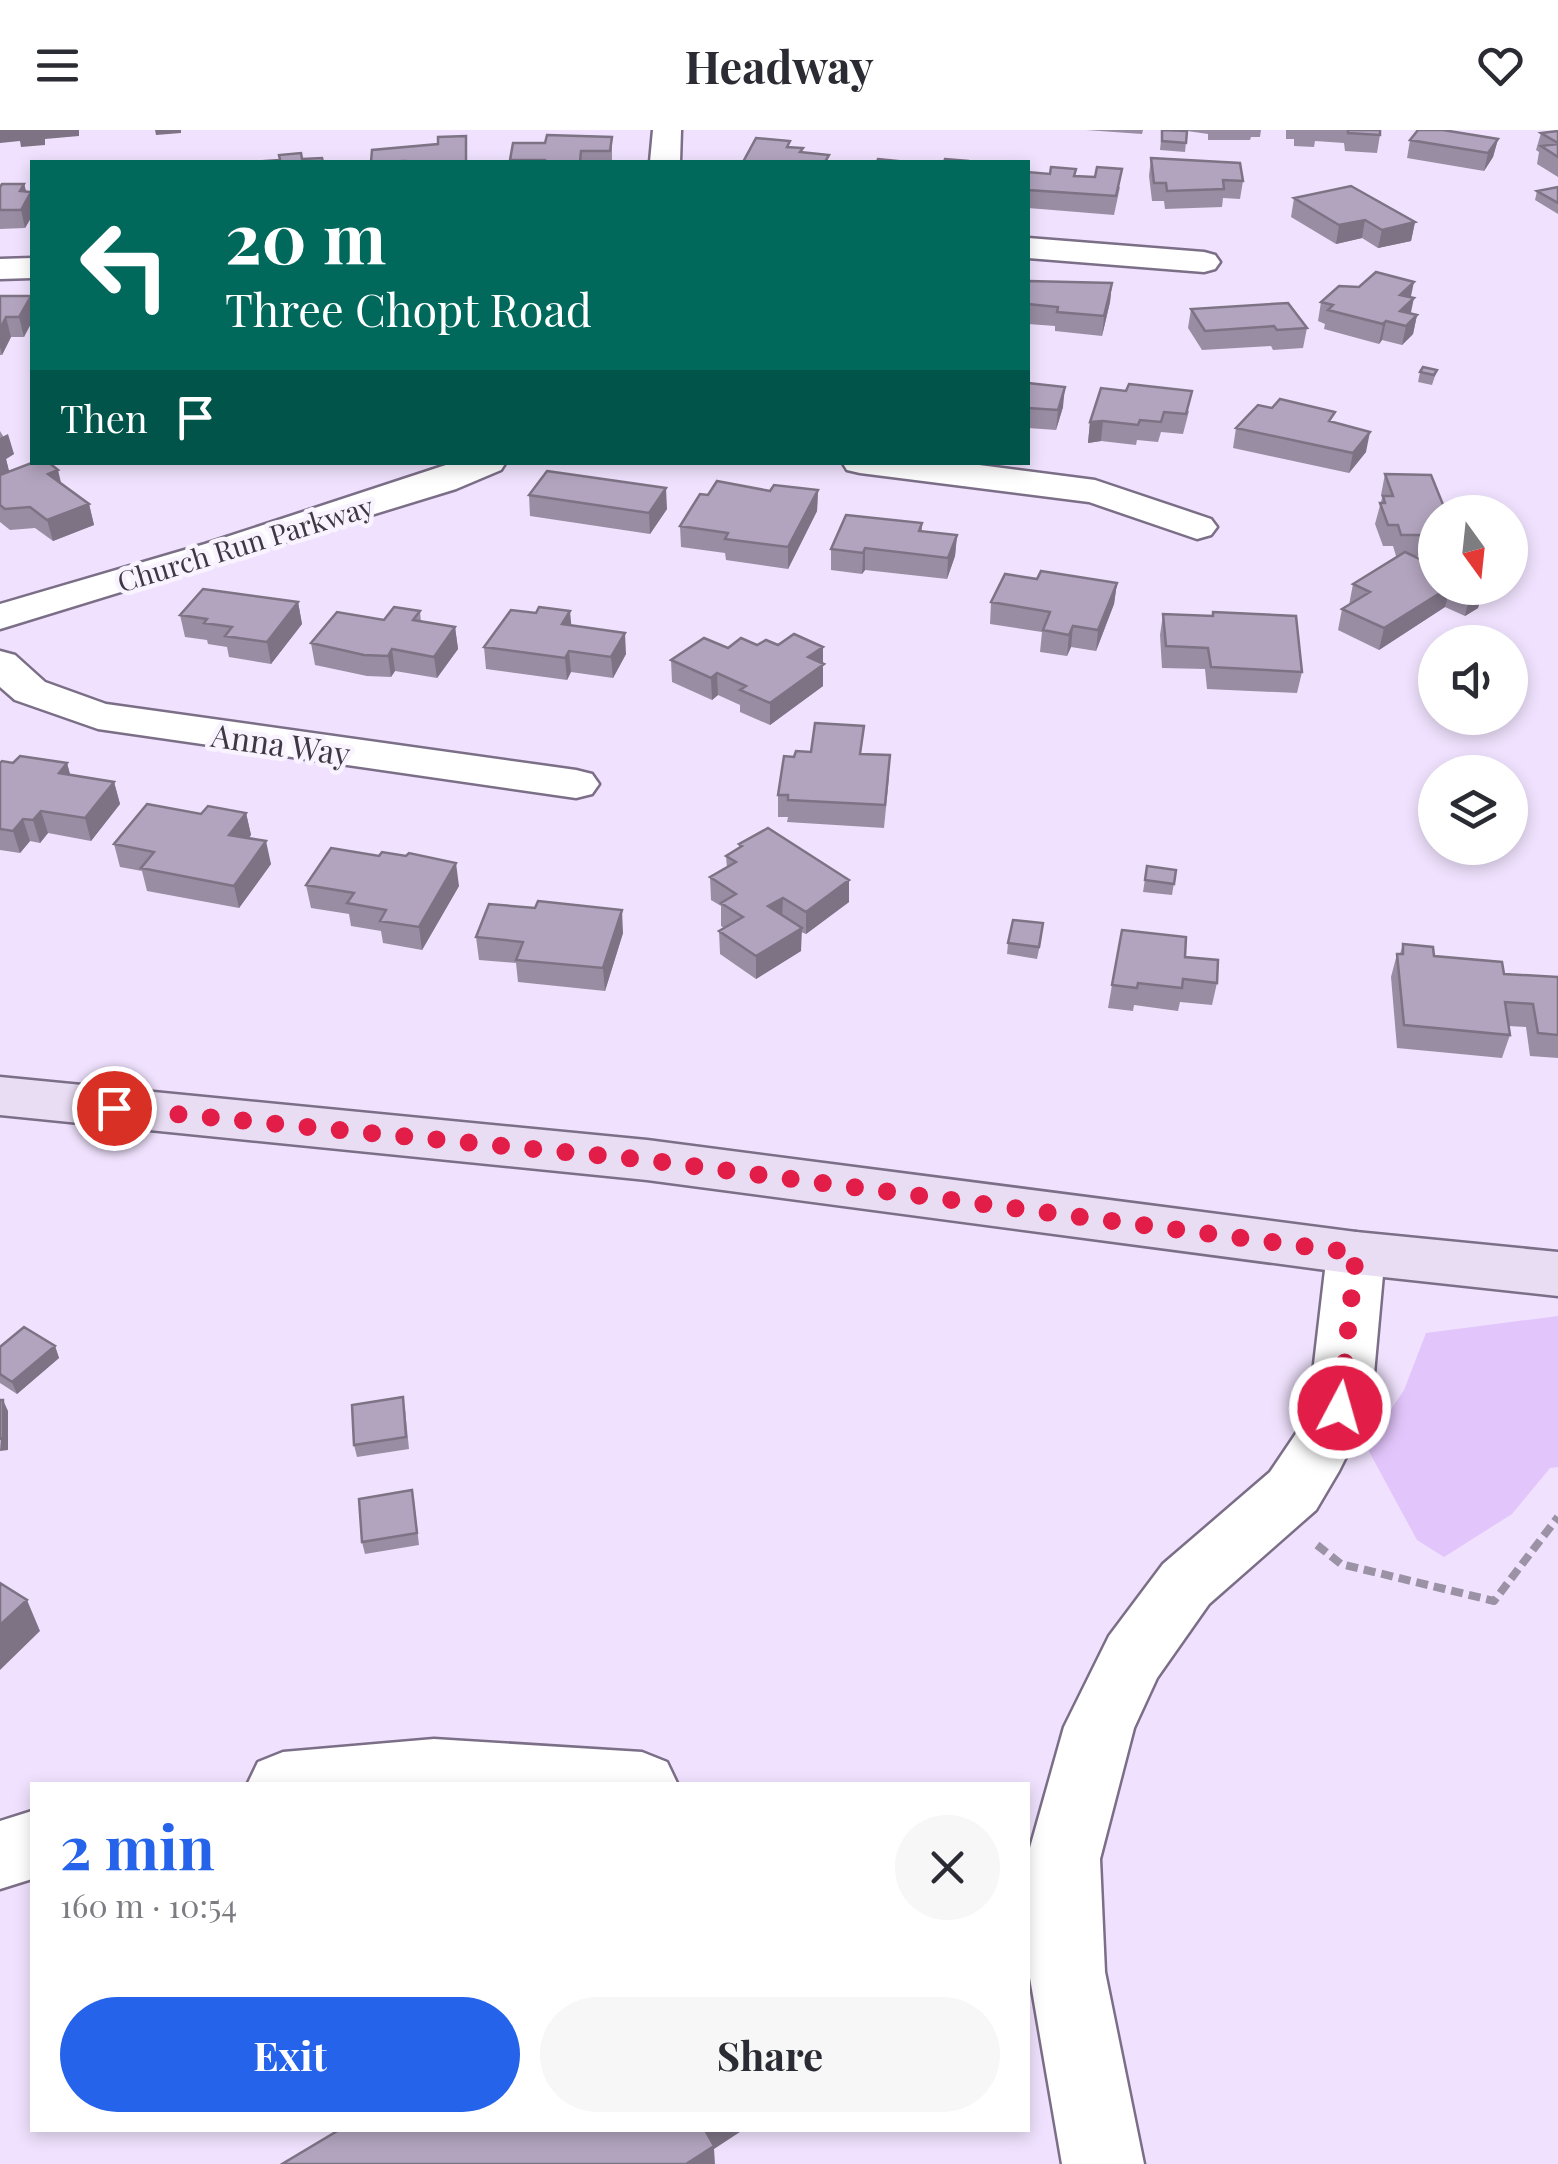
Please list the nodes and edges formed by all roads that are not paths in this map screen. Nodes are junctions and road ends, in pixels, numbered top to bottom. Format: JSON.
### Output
{"nodes":[{"id":1,"x":668,"y":130,"type":"edge"},
{"id":2,"x":666,"y":160,"type":"edge"},
{"id":3,"x":1030,"y":248,"type":"edge"},
{"id":4,"x":1204,"y":262,"type":"dead end"},
{"id":5,"x":30,"y":268,"type":"edge"},
{"id":6,"x":0,"y":269,"type":"edge"},
{"id":7,"x":481,"y":465,"type":"edge"},
{"id":8,"x":884,"y":465,"type":"edge"},
{"id":9,"x":1196,"y":527,"type":"dead end"},
{"id":10,"x":0,"y":617,"type":"edge"},
{"id":11,"x":0,"y":664,"type":"edge"},
{"id":12,"x":576,"y":784,"type":"dead end"},
{"id":13,"x":0,"y":1096,"type":"edge"},
{"id":14,"x":1356,"y":1253,"type":"junction"},
{"id":15,"x":1558,"y":1274,"type":"edge"},
{"id":16,"x":313,"y":1782,"type":"edge"},
{"id":17,"x":600,"y":1782,"type":"edge"},
{"id":18,"x":30,"y":1846,"type":"edge"},
{"id":19,"x":0,"y":1855,"type":"edge"},
{"id":20,"x":1045,"y":1855,"type":"edge"},
{"id":21,"x":1103,"y":2164,"type":"edge"}],
"edges":[{"from":1,"to":2,"type":"street"},
{"from":3,"to":4,"type":"street"},
{"from":5,"to":6,"type":"street"},
{"from":7,"to":10,"type":"street","name":"Church Run Parkway"},
{"from":8,"to":9,"type":"street"},
{"from":11,"to":12,"type":"street","name":"Anna Way"},
{"from":13,"to":14,"type":"main road"},
{"from":14,"to":15,"type":"main road"},
{"from":14,"to":20,"type":"street"},
{"from":16,"to":17,"type":"street"},
{"from":18,"to":19,"type":"street"},
{"from":20,"to":21,"type":"street"}]}
